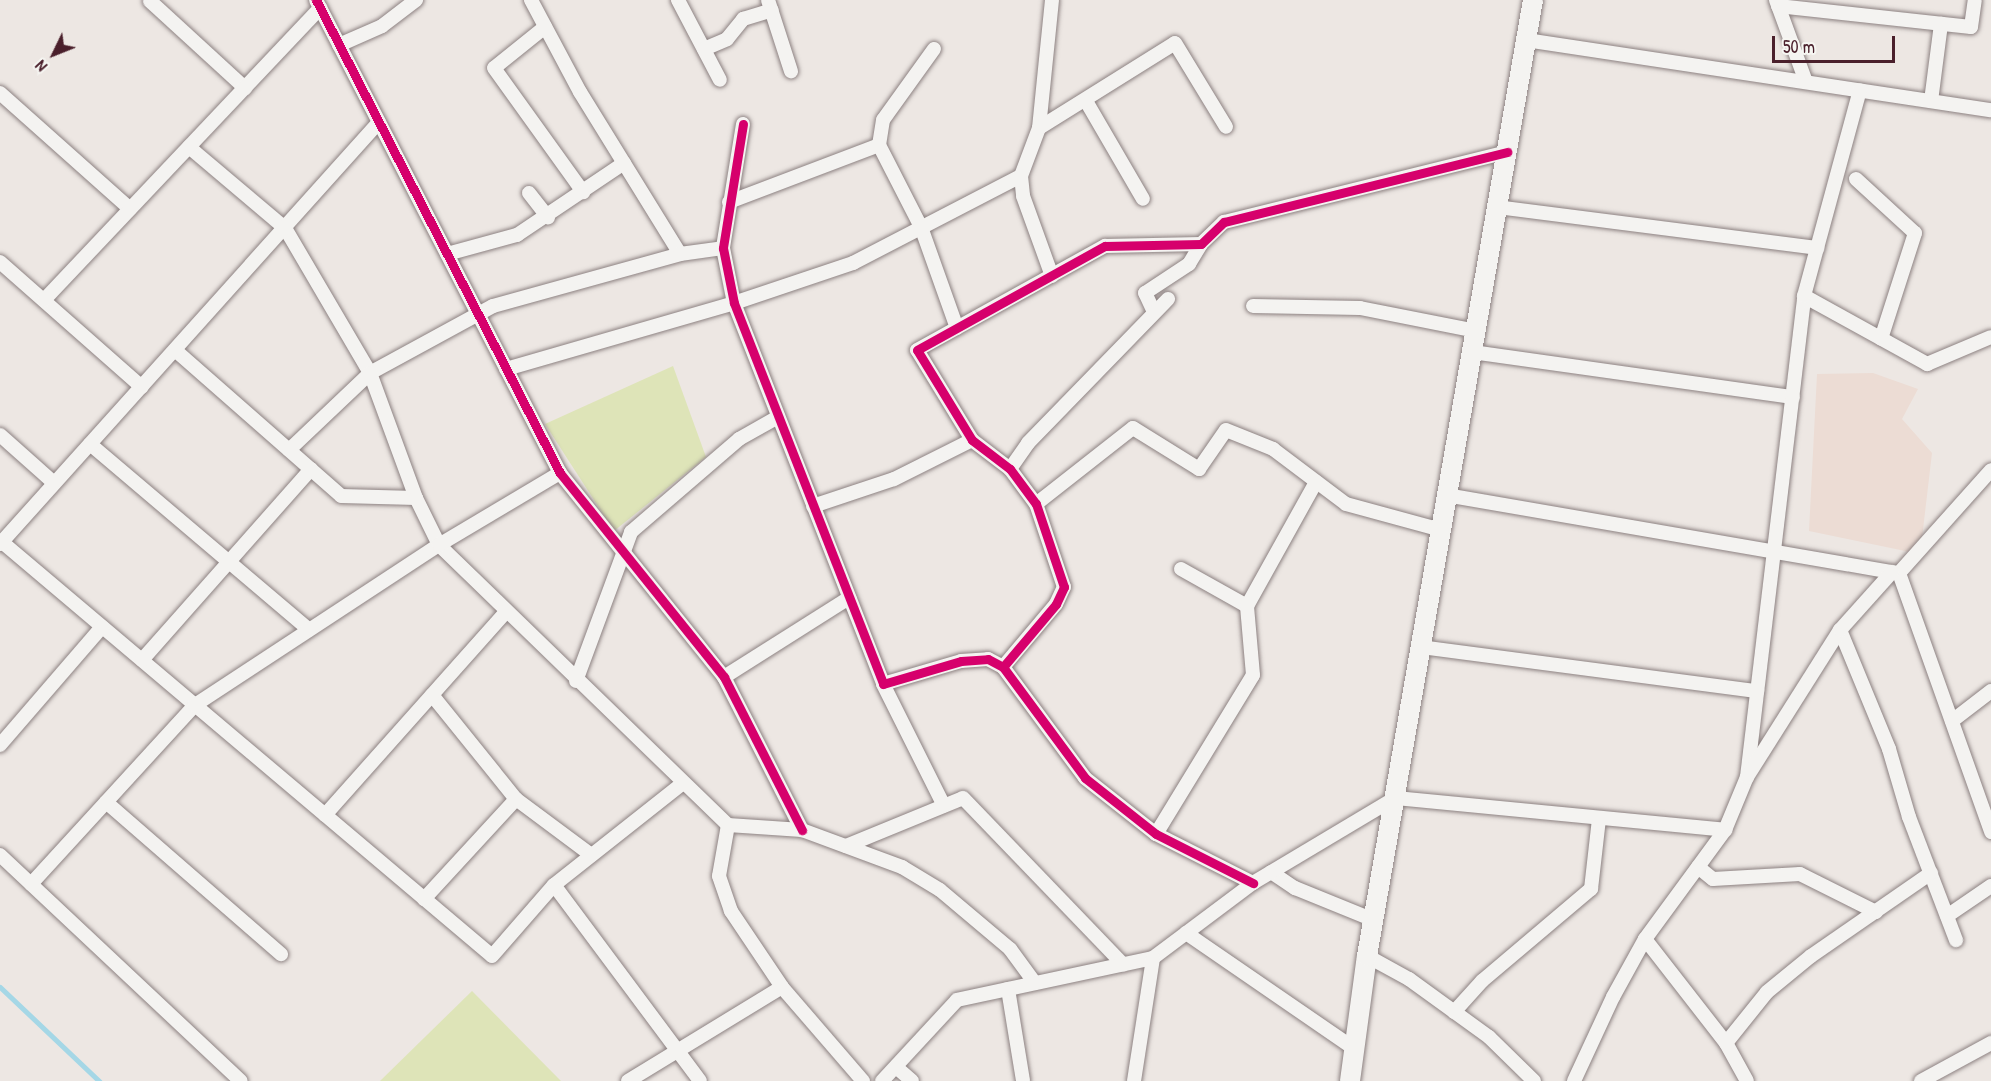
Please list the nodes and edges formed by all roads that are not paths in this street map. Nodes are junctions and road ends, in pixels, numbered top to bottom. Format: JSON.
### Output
{"nodes":[{"id":1,"x":416,"y":0,"type":"edge"},
{"id":2,"x":531,"y":0,"type":"edge"},
{"id":3,"x":678,"y":0,"type":"edge"},
{"id":4,"x":1052,"y":0,"type":"edge"},
{"id":5,"x":1533,"y":0,"type":"edge"},
{"id":6,"x":1858,"y":0,"type":"edge"},
{"id":7,"x":1975,"y":0,"type":"edge"},
{"id":8,"x":150,"y":1,"type":"edge"},
{"id":9,"x":1777,"y":3,"type":"edge"},
{"id":10,"x":318,"y":4,"type":"edge"},
{"id":11,"x":770,"y":5,"type":"edge"},
{"id":12,"x":1856,"y":15,"type":"junction"},
{"id":13,"x":1941,"y":24,"type":"junction"},
{"id":14,"x":545,"y":27,"type":"junction"},
{"id":15,"x":1526,"y":40,"type":"junction"},
{"id":16,"x":339,"y":45,"type":"junction"},
{"id":17,"x":934,"y":49,"type":"dead end"},
{"id":18,"x":704,"y":50,"type":"junction"},
{"id":19,"x":791,"y":71,"type":"dead end"},
{"id":20,"x":720,"y":80,"type":"dead end"},
{"id":21,"x":1806,"y":82,"type":"junction"},
{"id":22,"x":245,"y":88,"type":"junction"},
{"id":23,"x":1860,"y":90,"type":"junction"},
{"id":24,"x":0,"y":93,"type":"edge"},
{"id":25,"x":1086,"y":101,"type":"junction"},
{"id":26,"x":1931,"y":101,"type":"junction"},
{"id":27,"x":1991,"y":110,"type":"edge"},
{"id":28,"x":379,"y":122,"type":"junction"},
{"id":29,"x":742,"y":124,"type":"dead end"},
{"id":30,"x":1226,"y":127,"type":"dead end"},
{"id":31,"x":1039,"y":128,"type":"junction"},
{"id":32,"x":879,"y":145,"type":"junction"},
{"id":33,"x":189,"y":147,"type":"junction"},
{"id":34,"x":1507,"y":152,"type":"junction"},
{"id":35,"x":624,"y":163,"type":"junction"},
{"id":36,"x":1021,"y":176,"type":"junction"},
{"id":37,"x":1856,"y":179,"type":"dead end"},
{"id":38,"x":583,"y":192,"type":"junction"},
{"id":39,"x":529,"y":193,"type":"dead end"},
{"id":40,"x":1143,"y":199,"type":"dead end"},
{"id":41,"x":729,"y":202,"type":"junction"},
{"id":42,"x":1497,"y":207,"type":"junction"},
{"id":43,"x":130,"y":209,"type":"junction"},
{"id":44,"x":548,"y":217,"type":"junction"},
{"id":45,"x":921,"y":227,"type":"junction"},
{"id":46,"x":285,"y":228,"type":"junction"},
{"id":47,"x":1201,"y":244,"type":"junction"},
{"id":48,"x":723,"y":248,"type":"junction"},
{"id":49,"x":1817,"y":248,"type":"junction"},
{"id":50,"x":447,"y":254,"type":"junction"},
{"id":51,"x":680,"y":254,"type":"junction"},
{"id":52,"x":0,"y":262,"type":"edge"},
{"id":53,"x":1052,"y":276,"type":"junction"},
{"id":54,"x":1804,"y":296,"type":"junction"},
{"id":55,"x":1168,"y":299,"type":"dead end"},
{"id":56,"x":44,"y":300,"type":"junction"},
{"id":57,"x":734,"y":303,"type":"junction"},
{"id":58,"x":1253,"y":306,"type":"dead end"},
{"id":59,"x":1154,"y":312,"type":"junction"},
{"id":60,"x":477,"y":313,"type":"junction"},
{"id":61,"x":957,"y":328,"type":"junction"},
{"id":62,"x":1476,"y":331,"type":"junction"},
{"id":63,"x":1991,"y":337,"type":"edge"},
{"id":64,"x":1881,"y":339,"type":"junction"},
{"id":65,"x":174,"y":350,"type":"junction"},
{"id":66,"x":1472,"y":352,"type":"junction"},
{"id":67,"x":506,"y":369,"type":"junction"},
{"id":68,"x":370,"y":373,"type":"junction"},
{"id":69,"x":142,"y":387,"type":"junction"},
{"id":70,"x":1792,"y":397,"type":"junction"},
{"id":71,"x":778,"y":417,"type":"junction"},
{"id":72,"x":0,"y":435,"type":"edge"},
{"id":73,"x":972,"y":440,"type":"junction"},
{"id":74,"x":90,"y":444,"type":"junction"},
{"id":75,"x":289,"y":450,"type":"junction"},
{"id":76,"x":311,"y":469,"type":"junction"},
{"id":77,"x":1010,"y":469,"type":"junction"},
{"id":78,"x":1991,"y":470,"type":"edge"},
{"id":79,"x":560,"y":474,"type":"junction"},
{"id":80,"x":1316,"y":482,"type":"junction"},
{"id":81,"x":54,"y":483,"type":"junction"},
{"id":82,"x":1446,"y":495,"type":"junction"},
{"id":83,"x":416,"y":498,"type":"junction"},
{"id":84,"x":1036,"y":504,"type":"junction"},
{"id":85,"x":813,"y":506,"type":"junction"},
{"id":86,"x":1441,"y":530,"type":"junction"},
{"id":87,"x":1,"y":543,"type":"edge"},
{"id":88,"x":439,"y":546,"type":"junction"},
{"id":89,"x":1774,"y":551,"type":"junction"},
{"id":90,"x":621,"y":554,"type":"junction"},
{"id":91,"x":229,"y":562,"type":"junction"},
{"id":92,"x":1181,"y":569,"type":"dead end"},
{"id":93,"x":1896,"y":572,"type":"junction"},
{"id":94,"x":849,"y":598,"type":"junction"},
{"id":95,"x":1247,"y":606,"type":"junction"},
{"id":96,"x":506,"y":612,"type":"junction"},
{"id":97,"x":102,"y":627,"type":"junction"},
{"id":98,"x":309,"y":630,"type":"junction"},
{"id":99,"x":1840,"y":630,"type":"junction"},
{"id":100,"x":1421,"y":646,"type":"junction"},
{"id":101,"x":142,"y":660,"type":"junction"},
{"id":102,"x":1003,"y":667,"type":"junction"},
{"id":103,"x":724,"y":677,"type":"junction"},
{"id":104,"x":576,"y":681,"type":"junction"},
{"id":105,"x":884,"y":684,"type":"junction"},
{"id":106,"x":1757,"y":692,"type":"junction"},
{"id":107,"x":1991,"y":692,"type":"edge"},
{"id":108,"x":432,"y":695,"type":"junction"},
{"id":109,"x":195,"y":705,"type":"junction"},
{"id":110,"x":1952,"y":721,"type":"junction"},
{"id":111,"x":0,"y":745,"type":"edge"},
{"id":112,"x":1747,"y":777,"type":"junction"},
{"id":113,"x":683,"y":783,"type":"junction"},
{"id":114,"x":1395,"y":798,"type":"junction"},
{"id":115,"x":516,"y":799,"type":"junction"},
{"id":116,"x":106,"y":802,"type":"junction"},
{"id":117,"x":944,"y":806,"type":"junction"},
{"id":118,"x":325,"y":815,"type":"junction"},
{"id":119,"x":1599,"y":819,"type":"junction"},
{"id":120,"x":728,"y":825,"type":"junction"},
{"id":121,"x":802,"y":830,"type":"junction"},
{"id":122,"x":1725,"y":830,"type":"junction"},
{"id":123,"x":1991,"y":832,"type":"edge"},
{"id":124,"x":1156,"y":834,"type":"junction"},
{"id":125,"x":846,"y":846,"type":"junction"},
{"id":126,"x":0,"y":855,"type":"edge"},
{"id":127,"x":591,"y":855,"type":"junction"},
{"id":128,"x":1698,"y":867,"type":"junction"},
{"id":129,"x":1271,"y":872,"type":"junction"},
{"id":130,"x":1931,"y":873,"type":"junction"},
{"id":131,"x":1253,"y":883,"type":"junction"},
{"id":132,"x":31,"y":884,"type":"junction"},
{"id":133,"x":554,"y":885,"type":"junction"},
{"id":134,"x":1991,"y":886,"type":"edge"},
{"id":135,"x":424,"y":899,"type":"junction"},
{"id":136,"x":1876,"y":912,"type":"junction"},
{"id":137,"x":1947,"y":916,"type":"junction"},
{"id":138,"x":1374,"y":920,"type":"junction"},
{"id":139,"x":1186,"y":933,"type":"junction"},
{"id":140,"x":1645,"y":939,"type":"junction"},
{"id":141,"x":1956,"y":940,"type":"dead end"},
{"id":142,"x":281,"y":954,"type":"dead end"},
{"id":143,"x":1367,"y":956,"type":"junction"},
{"id":144,"x":1153,"y":958,"type":"junction"},
{"id":145,"x":1123,"y":964,"type":"junction"},
{"id":146,"x":1035,"y":983,"type":"junction"},
{"id":147,"x":782,"y":987,"type":"junction"},
{"id":148,"x":1008,"y":989,"type":"junction"},
{"id":149,"x":1454,"y":1012,"type":"junction"},
{"id":150,"x":1726,"y":1043,"type":"junction"},
{"id":151,"x":1991,"y":1043,"type":"edge"},
{"id":152,"x":1354,"y":1049,"type":"junction"},
{"id":153,"x":678,"y":1051,"type":"junction"},
{"id":154,"x":896,"y":1067,"type":"junction"},
{"id":155,"x":1576,"y":1077,"type":"edge"},
{"id":156,"x":241,"y":1081,"type":"edge"},
{"id":157,"x":628,"y":1081,"type":"edge"},
{"id":158,"x":700,"y":1081,"type":"edge"},
{"id":159,"x":863,"y":1081,"type":"edge"},
{"id":160,"x":882,"y":1081,"type":"edge"},
{"id":161,"x":912,"y":1081,"type":"edge"},
{"id":162,"x":1023,"y":1081,"type":"edge"},
{"id":163,"x":1134,"y":1081,"type":"edge"},
{"id":164,"x":1350,"y":1081,"type":"edge"},
{"id":165,"x":1534,"y":1081,"type":"edge"},
{"id":166,"x":1591,"y":1081,"type":"edge"},
{"id":167,"x":1747,"y":1081,"type":"edge"},
{"id":168,"x":1921,"y":1081,"type":"edge"}],
"edges":[{"from":1,"to":16,"type":"street"},
{"from":2,"to":14,"type":"street"},
{"from":3,"to":18,"type":"street"},
{"from":4,"to":31,"type":"street"},
{"from":5,"to":15,"type":"main road"},
{"from":6,"to":12,"type":"street"},
{"from":7,"to":13,"type":"street"},
{"from":8,"to":22,"type":"street"},
{"from":9,"to":12,"type":"street"},
{"from":9,"to":21,"type":"street"},
{"from":10,"to":16,"type":"street"},
{"from":10,"to":22,"type":"street"},
{"from":11,"to":18,"type":"street"},
{"from":11,"to":19,"type":"street"},
{"from":12,"to":13,"type":"street"},
{"from":13,"to":26,"type":"street"},
{"from":14,"to":35,"type":"street"},
{"from":14,"to":38,"type":"street"},
{"from":15,"to":21,"type":"street"},
{"from":15,"to":34,"type":"main road"},
{"from":16,"to":28,"type":"street"},
{"from":17,"to":32,"type":"street"},
{"from":18,"to":20,"type":"street"},
{"from":21,"to":23,"type":"street"},
{"from":22,"to":33,"type":"street"},
{"from":23,"to":26,"type":"street"},
{"from":23,"to":49,"type":"street"},
{"from":24,"to":43,"type":"street"},
{"from":25,"to":30,"type":"street"},
{"from":25,"to":31,"type":"street"},
{"from":25,"to":40,"type":"street"},
{"from":26,"to":27,"type":"street"},
{"from":28,"to":46,"type":"street"},
{"from":28,"to":50,"type":"street"},
{"from":29,"to":41,"type":"street"},
{"from":31,"to":36,"type":"street"},
{"from":32,"to":41,"type":"street"},
{"from":32,"to":45,"type":"street"},
{"from":33,"to":43,"type":"street"},
{"from":33,"to":46,"type":"street"},
{"from":34,"to":42,"type":"main road"},
{"from":34,"to":47,"type":"street"},
{"from":35,"to":38,"type":"street"},
{"from":35,"to":51,"type":"street"},
{"from":36,"to":45,"type":"street"},
{"from":36,"to":53,"type":"street"},
{"from":37,"to":64,"type":"street"},
{"from":38,"to":44,"type":"street"},
{"from":39,"to":44,"type":"street"},
{"from":41,"to":48,"type":"street"},
{"from":42,"to":49,"type":"street"},
{"from":42,"to":62,"type":"main road"},
{"from":43,"to":56,"type":"street"},
{"from":44,"to":50,"type":"street"},
{"from":45,"to":57,"type":"street"},
{"from":45,"to":61,"type":"street"},
{"from":46,"to":65,"type":"street"},
{"from":46,"to":68,"type":"street"},
{"from":47,"to":53,"type":"street"},
{"from":47,"to":59,"type":"street"},
{"from":48,"to":51,"type":"street"},
{"from":48,"to":57,"type":"street"},
{"from":49,"to":54,"type":"street"},
{"from":50,"to":60,"type":"street"},
{"from":51,"to":60,"type":"street"},
{"from":52,"to":56,"type":"street"},
{"from":53,"to":61,"type":"street"},
{"from":54,"to":64,"type":"street"},
{"from":54,"to":70,"type":"street"},
{"from":55,"to":59,"type":"street"},
{"from":56,"to":69,"type":"street"},
{"from":57,"to":67,"type":"street"},
{"from":57,"to":71,"type":"street"},
{"from":58,"to":62,"type":"street"},
{"from":59,"to":77,"type":"street"},
{"from":60,"to":67,"type":"street"},
{"from":60,"to":68,"type":"street"},
{"from":61,"to":73,"type":"street"},
{"from":62,"to":66,"type":"main road"},
{"from":63,"to":64,"type":"street"},
{"from":65,"to":69,"type":"street"},
{"from":65,"to":75,"type":"street"},
{"from":66,"to":70,"type":"street"},
{"from":66,"to":82,"type":"main road"},
{"from":67,"to":79,"type":"street"},
{"from":68,"to":75,"type":"street"},
{"from":68,"to":83,"type":"street"},
{"from":69,"to":74,"type":"street"},
{"from":70,"to":89,"type":"street"},
{"from":71,"to":85,"type":"street"},
{"from":71,"to":90,"type":"street"},
{"from":72,"to":81,"type":"street"},
{"from":73,"to":77,"type":"street"},
{"from":73,"to":85,"type":"street"},
{"from":74,"to":81,"type":"street"},
{"from":74,"to":91,"type":"street"},
{"from":75,"to":76,"type":"street"},
{"from":76,"to":83,"type":"street"},
{"from":76,"to":91,"type":"street"},
{"from":77,"to":84,"type":"street"},
{"from":78,"to":93,"type":"street"},
{"from":79,"to":88,"type":"street"},
{"from":79,"to":90,"type":"street"},
{"from":80,"to":84,"type":"street"},
{"from":80,"to":86,"type":"street"},
{"from":80,"to":95,"type":"street"},
{"from":81,"to":87,"type":"street"},
{"from":82,"to":86,"type":"main road"},
{"from":82,"to":89,"type":"street"},
{"from":83,"to":88,"type":"street"},
{"from":84,"to":102,"type":"street"},
{"from":85,"to":94,"type":"street"},
{"from":86,"to":100,"type":"main road"},
{"from":87,"to":97,"type":"street"},
{"from":88,"to":96,"type":"street"},
{"from":88,"to":98,"type":"street"},
{"from":89,"to":93,"type":"street"},
{"from":89,"to":106,"type":"street"},
{"from":90,"to":103,"type":"street"},
{"from":90,"to":104,"type":"street"},
{"from":91,"to":98,"type":"street"},
{"from":91,"to":101,"type":"street"},
{"from":92,"to":95,"type":"street"},
{"from":93,"to":99,"type":"street"},
{"from":93,"to":110,"type":"street"},
{"from":94,"to":103,"type":"street"},
{"from":94,"to":105,"type":"street"},
{"from":95,"to":124,"type":"street"},
{"from":96,"to":104,"type":"street"},
{"from":96,"to":108,"type":"street"},
{"from":97,"to":101,"type":"street"},
{"from":97,"to":111,"type":"street"},
{"from":98,"to":109,"type":"street"},
{"from":99,"to":112,"type":"street"},
{"from":99,"to":130,"type":"street"},
{"from":100,"to":106,"type":"street"},
{"from":100,"to":114,"type":"main road"},
{"from":101,"to":109,"type":"street"},
{"from":102,"to":105,"type":"street"},
{"from":102,"to":124,"type":"street"},
{"from":103,"to":121,"type":"street"},
{"from":104,"to":113,"type":"street"},
{"from":105,"to":117,"type":"street"},
{"from":106,"to":112,"type":"street"},
{"from":107,"to":110,"type":"street"},
{"from":108,"to":115,"type":"street"},
{"from":108,"to":118,"type":"street"},
{"from":109,"to":116,"type":"street"},
{"from":109,"to":118,"type":"street"},
{"from":110,"to":123,"type":"street"},
{"from":112,"to":122,"type":"street"},
{"from":113,"to":120,"type":"street"},
{"from":113,"to":127,"type":"street"},
{"from":114,"to":119,"type":"street"},
{"from":114,"to":129,"type":"street"},
{"from":114,"to":138,"type":"main road"},
{"from":115,"to":127,"type":"street"},
{"from":115,"to":135,"type":"street"},
{"from":116,"to":132,"type":"street"},
{"from":116,"to":142,"type":"street"},
{"from":117,"to":125,"type":"street"},
{"from":117,"to":145,"type":"street"},
{"from":118,"to":135,"type":"street"},
{"from":119,"to":122,"type":"street"},
{"from":119,"to":149,"type":"street"},
{"from":120,"to":121,"type":"street"},
{"from":120,"to":147,"type":"street"},
{"from":121,"to":125,"type":"street"},
{"from":122,"to":128,"type":"street"},
{"from":124,"to":131,"type":"street"},
{"from":125,"to":146,"type":"street"},
{"from":126,"to":132,"type":"street"},
{"from":127,"to":133,"type":"street"},
{"from":128,"to":136,"type":"street"},
{"from":128,"to":140,"type":"street"},
{"from":129,"to":131,"type":"street"},
{"from":129,"to":138,"type":"street"},
{"from":130,"to":136,"type":"street"},
{"from":130,"to":137,"type":"street"},
{"from":131,"to":139,"type":"street"},
{"from":132,"to":156,"type":"street"},
{"from":133,"to":135,"type":"street"},
{"from":133,"to":153,"type":"street"},
{"from":134,"to":137,"type":"street"},
{"from":136,"to":150,"type":"street"},
{"from":137,"to":141,"type":"street"},
{"from":138,"to":143,"type":"main road"},
{"from":139,"to":144,"type":"street"},
{"from":139,"to":152,"type":"street"},
{"from":140,"to":150,"type":"street"},
{"from":140,"to":155,"type":"street"},
{"from":143,"to":149,"type":"street"},
{"from":143,"to":152,"type":"main road"},
{"from":144,"to":145,"type":"street"},
{"from":144,"to":163,"type":"street"},
{"from":145,"to":146,"type":"street"},
{"from":146,"to":148,"type":"street"},
{"from":147,"to":153,"type":"street"},
{"from":147,"to":159,"type":"street"},
{"from":148,"to":154,"type":"street"},
{"from":148,"to":162,"type":"street"},
{"from":149,"to":165,"type":"street"},
{"from":150,"to":167,"type":"street"},
{"from":151,"to":168,"type":"street"},
{"from":152,"to":164,"type":"main road"},
{"from":153,"to":157,"type":"street"},
{"from":153,"to":158,"type":"street"},
{"from":154,"to":160,"type":"street"},
{"from":154,"to":161,"type":"street"},
{"from":155,"to":166,"type":"street"}]}
